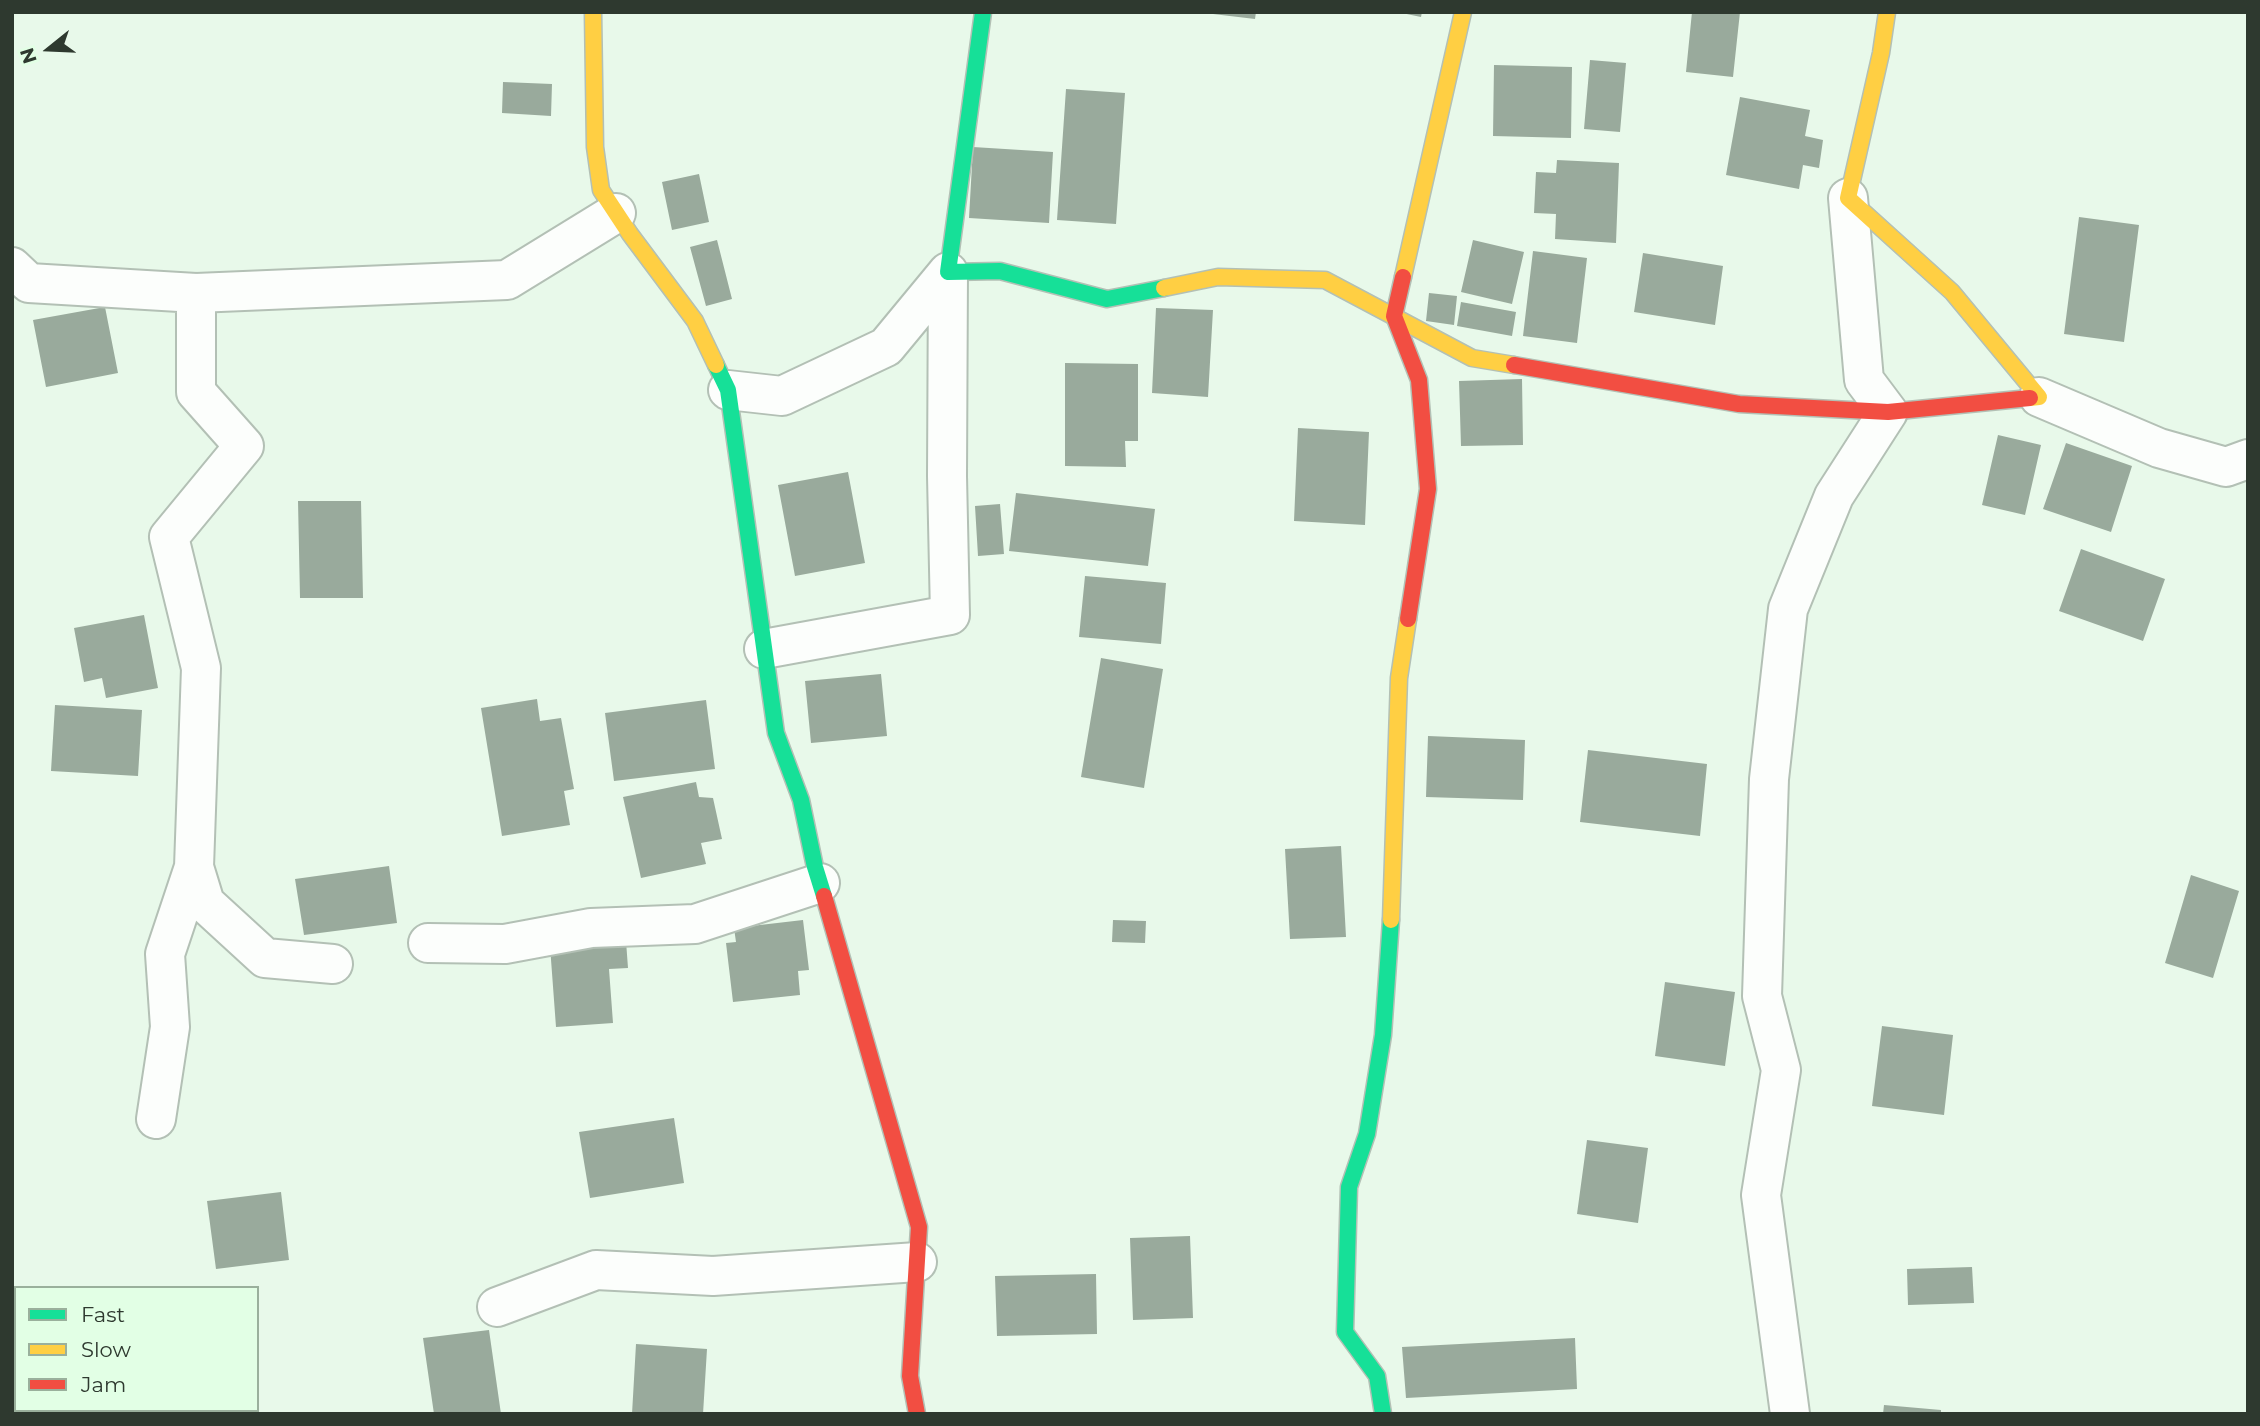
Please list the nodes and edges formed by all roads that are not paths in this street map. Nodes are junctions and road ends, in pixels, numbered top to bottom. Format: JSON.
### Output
{"nodes":[{"id":1,"x":593,"y":12,"type":"edge"},
{"id":2,"x":983,"y":12,"type":"edge"},
{"id":3,"x":1463,"y":12,"type":"edge"},
{"id":4,"x":1887,"y":12,"type":"edge"},
{"id":5,"x":1848,"y":198,"type":"junction"},
{"id":6,"x":616,"y":213,"type":"junction"},
{"id":7,"x":12,"y":267,"type":"edge"},
{"id":8,"x":948,"y":272,"type":"junction"},
{"id":9,"x":196,"y":293,"type":"junction"},
{"id":10,"x":1394,"y":316,"type":"junction"},
{"id":11,"x":728,"y":390,"type":"junction"},
{"id":12,"x":2039,"y":397,"type":"junction"},
{"id":13,"x":1888,"y":412,"type":"junction"},
{"id":14,"x":2248,"y":459,"type":"edge"},
{"id":15,"x":764,"y":649,"type":"junction"},
{"id":16,"x":194,"y":867,"type":"junction"},
{"id":17,"x":820,"y":883,"type":"junction"},
{"id":18,"x":428,"y":943,"type":"dead end"},
{"id":19,"x":333,"y":964,"type":"dead end"},
{"id":20,"x":156,"y":1119,"type":"dead end"},
{"id":21,"x":917,"y":1262,"type":"junction"},
{"id":22,"x":497,"y":1307,"type":"dead end"},
{"id":23,"x":917,"y":1414,"type":"edge"},
{"id":24,"x":1383,"y":1414,"type":"edge"},
{"id":25,"x":1790,"y":1414,"type":"edge"}],
"edges":[{"from":1,"to":6,"type":"street"},
{"from":2,"to":8,"type":"street"},
{"from":3,"to":10,"type":"street"},
{"from":4,"to":5,"type":"street"},
{"from":5,"to":12,"type":"street"},
{"from":5,"to":13,"type":"street"},
{"from":6,"to":9,"type":"street"},
{"from":6,"to":11,"type":"street"},
{"from":7,"to":9,"type":"street"},
{"from":8,"to":10,"type":"street"},
{"from":8,"to":11,"type":"street"},
{"from":8,"to":15,"type":"street"},
{"from":9,"to":16,"type":"street"},
{"from":10,"to":13,"type":"street"},
{"from":10,"to":24,"type":"street"},
{"from":11,"to":15,"type":"street"},
{"from":12,"to":13,"type":"street"},
{"from":12,"to":14,"type":"street"},
{"from":13,"to":25,"type":"street"},
{"from":15,"to":17,"type":"street"},
{"from":16,"to":19,"type":"street"},
{"from":16,"to":20,"type":"street"},
{"from":17,"to":18,"type":"street"},
{"from":17,"to":21,"type":"street"},
{"from":21,"to":22,"type":"street"},
{"from":21,"to":23,"type":"street"}]}
